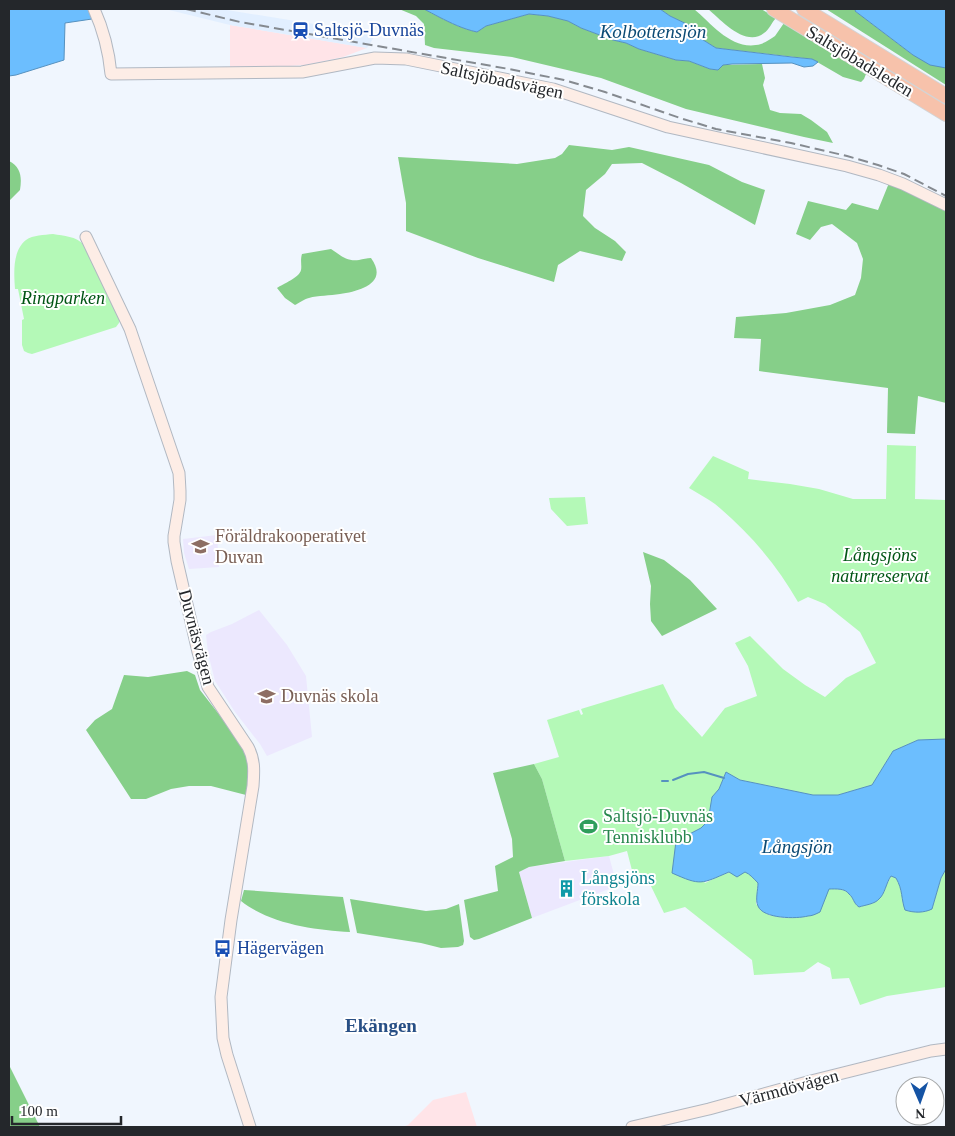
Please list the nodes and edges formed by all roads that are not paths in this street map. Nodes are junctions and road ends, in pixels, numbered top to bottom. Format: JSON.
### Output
{"nodes":[{"id":1,"x":94,"y":9,"type":"edge"},
{"id":2,"x":774,"y":9,"type":"edge"},
{"id":3,"x":804,"y":9,"type":"edge"},
{"id":4,"x":946,"y":96,"type":"edge"},
{"id":5,"x":946,"y":114,"type":"edge"},
{"id":6,"x":946,"y":205,"type":"edge"},
{"id":7,"x":86,"y":237,"type":"dead end"},
{"id":8,"x":946,"y":1048,"type":"edge"},
{"id":9,"x":250,"y":1127,"type":"edge"},
{"id":10,"x":632,"y":1127,"type":"edge"}],
"edges":[{"from":1,"to":6,"type":"street","name":"Saltsjöbadsvägen"},
{"from":2,"to":5,"type":"highway","name":"Saltsjöbadsleden"},
{"from":3,"to":4,"type":"highway","name":"Saltsjöbadsleden"},
{"from":7,"to":9,"type":"street","name":"Duvnäsvägen"},
{"from":8,"to":10,"type":"street","name":"Värmdövägen"}]}
